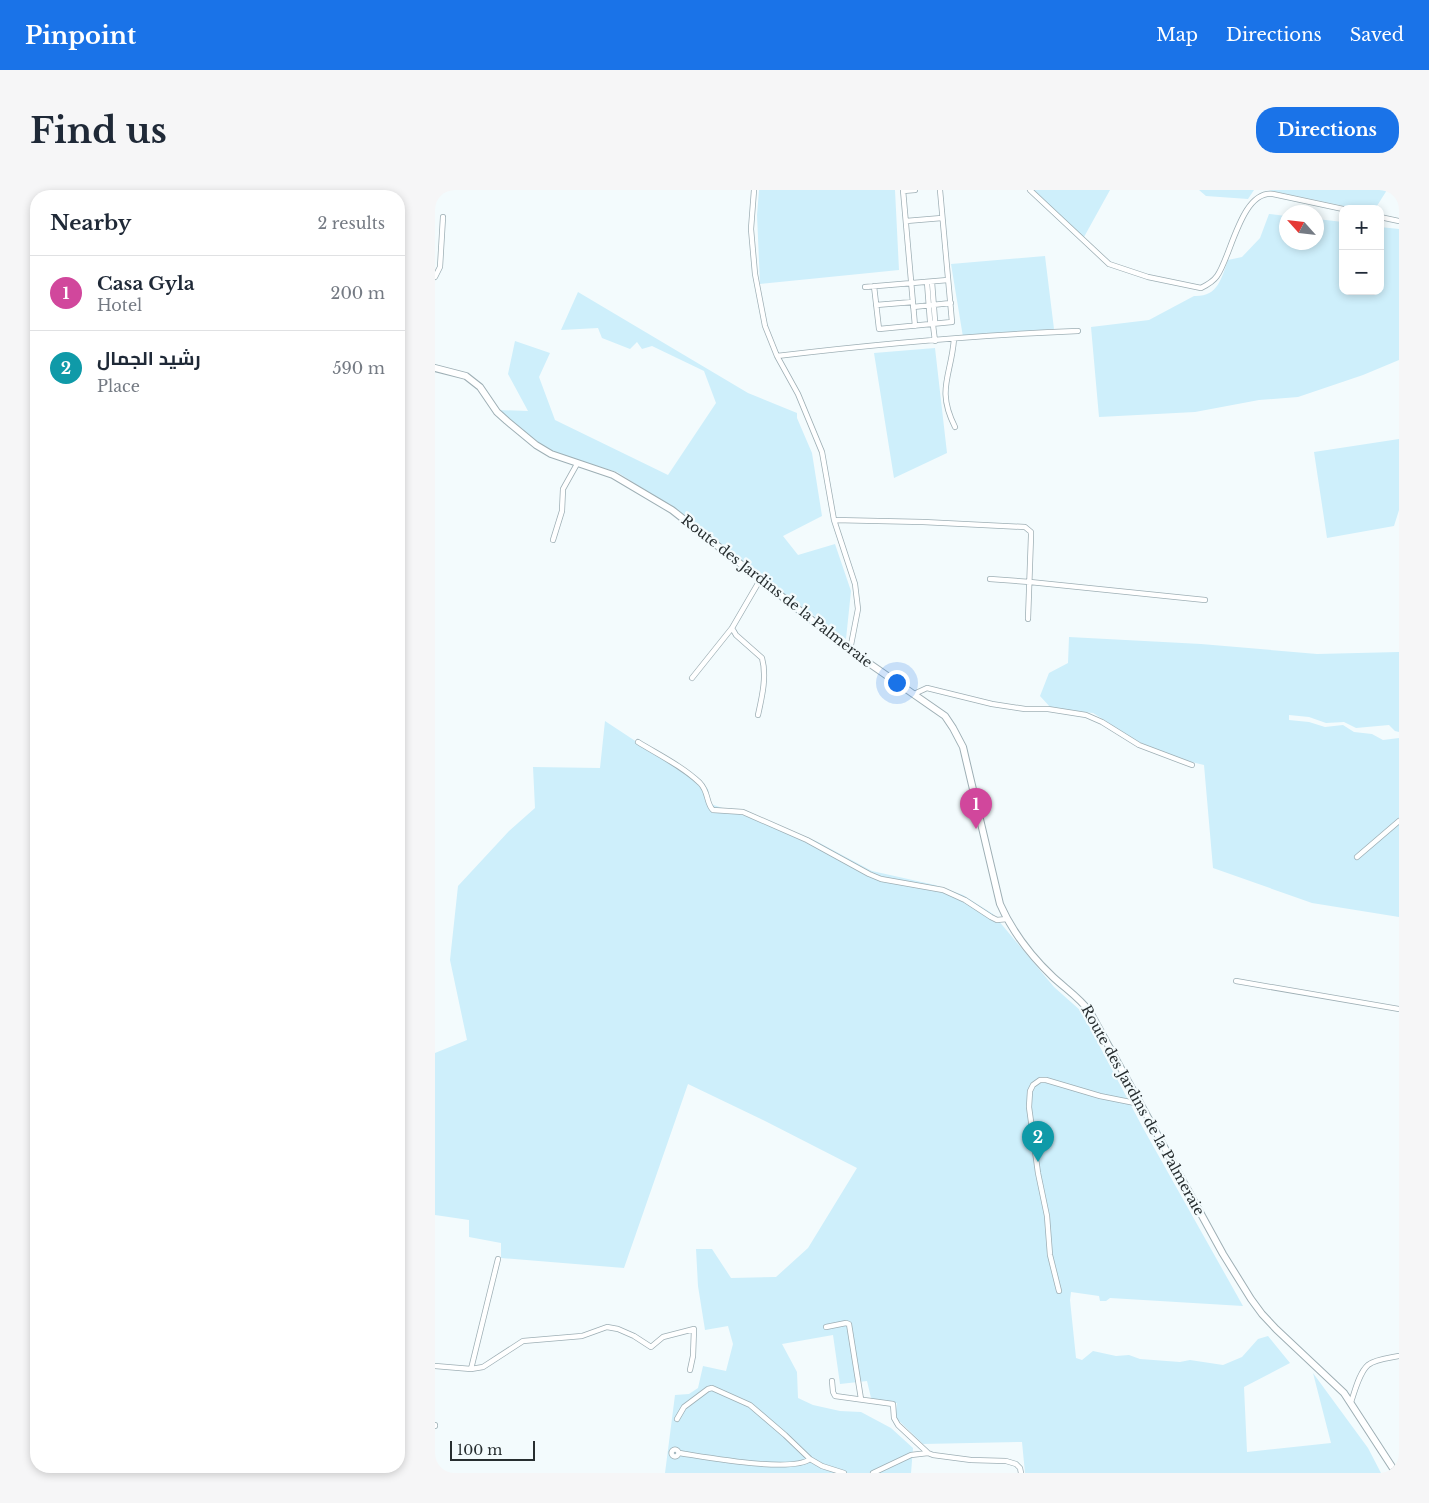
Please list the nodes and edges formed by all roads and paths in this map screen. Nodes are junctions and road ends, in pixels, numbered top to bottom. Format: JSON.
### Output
{"nodes":[{"id":1,"x":754,"y":190,"type":"edge"},
{"id":2,"x":903,"y":190,"type":"edge"},
{"id":3,"x":915,"y":190,"type":"edge"},
{"id":4,"x":940,"y":190,"type":"edge"},
{"id":5,"x":1030,"y":190,"type":"edge"},
{"id":6,"x":1339,"y":208,"type":"edge"},
{"id":7,"x":443,"y":217,"type":"dead end"},
{"id":8,"x":942,"y":218,"type":"junction"},
{"id":9,"x":1384,"y":218,"type":"edge"},
{"id":10,"x":1399,"y":221,"type":"edge"},
{"id":11,"x":906,"y":222,"type":"junction"},
{"id":12,"x":435,"y":277,"type":"edge"},
{"id":13,"x":948,"y":280,"type":"junction"},
{"id":14,"x":929,"y":282,"type":"junction"},
{"id":15,"x":911,"y":283,"type":"junction"},
{"id":16,"x":874,"y":286,"type":"junction"},
{"id":17,"x":865,"y":287,"type":"dead end"},
{"id":18,"x":951,"y":303,"type":"junction"},
{"id":19,"x":913,"y":304,"type":"junction"},
{"id":20,"x":876,"y":305,"type":"junction"},
{"id":21,"x":931,"y":305,"type":"junction"},
{"id":22,"x":933,"y":325,"type":"junction"},
{"id":23,"x":915,"y":326,"type":"junction"},
{"id":24,"x":1078,"y":331,"type":"dead end"},
{"id":25,"x":955,"y":339,"type":"junction"},
{"id":26,"x":935,"y":341,"type":"junction"},
{"id":27,"x":777,"y":356,"type":"junction"},
{"id":28,"x":435,"y":368,"type":"edge"},
{"id":29,"x":955,"y":427,"type":"dead end"},
{"id":30,"x":577,"y":464,"type":"junction"},
{"id":31,"x":834,"y":520,"type":"junction"},
{"id":32,"x":553,"y":540,"type":"dead end"},
{"id":33,"x":990,"y":579,"type":"dead end"},
{"id":34,"x":760,"y":580,"type":"junction"},
{"id":35,"x":1030,"y":582,"type":"junction"},
{"id":36,"x":1205,"y":600,"type":"dead end"},
{"id":37,"x":1028,"y":618,"type":"dead end"},
{"id":38,"x":732,"y":628,"type":"junction"},
{"id":39,"x":850,"y":650,"type":"junction"},
{"id":40,"x":692,"y":678,"type":"dead end"},
{"id":41,"x":914,"y":694,"type":"junction"},
{"id":42,"x":759,"y":715,"type":"dead end"},
{"id":43,"x":638,"y":742,"type":"dead end"},
{"id":44,"x":1192,"y":765,"type":"dead end"},
{"id":45,"x":1399,"y":821,"type":"edge"},
{"id":46,"x":1357,"y":857,"type":"dead end"},
{"id":47,"x":1007,"y":919,"type":"junction"},
{"id":48,"x":1236,"y":981,"type":"dead end"},
{"id":49,"x":1399,"y":1009,"type":"edge"},
{"id":50,"x":1140,"y":1104,"type":"junction"},
{"id":51,"x":498,"y":1260,"type":"dead end"},
{"id":52,"x":1059,"y":1291,"type":"dead end"},
{"id":53,"x":826,"y":1327,"type":"dead end"},
{"id":54,"x":1399,"y":1356,"type":"edge"},
{"id":55,"x":435,"y":1366,"type":"edge"},
{"id":56,"x":471,"y":1369,"type":"junction"},
{"id":57,"x":690,"y":1370,"type":"dead end"},
{"id":58,"x":832,"y":1380,"type":"dead end"},
{"id":59,"x":861,"y":1399,"type":"junction"},
{"id":60,"x":1351,"y":1402,"type":"junction"},
{"id":61,"x":677,"y":1419,"type":"dead end"},
{"id":62,"x":679,"y":1453,"type":"dead end"},
{"id":63,"x":928,"y":1453,"type":"junction"},
{"id":64,"x":810,"y":1459,"type":"junction"},
{"id":65,"x":757,"y":1470,"type":"dead end"},
{"id":66,"x":765,"y":1471,"type":"dead end"},
{"id":67,"x":844,"y":1473,"type":"edge"},
{"id":68,"x":873,"y":1473,"type":"edge"},
{"id":69,"x":1021,"y":1473,"type":"edge"},
{"id":70,"x":1395,"y":1473,"type":"edge"}],
"edges":[{"from":1,"to":27,"type":"street"},
{"from":2,"to":3,"type":"street"},
{"from":2,"to":11,"type":"street"},
{"from":4,"to":8,"type":"street"},
{"from":5,"to":6,"type":"street"},
{"from":7,"to":12,"type":"street"},
{"from":8,"to":11,"type":"street"},
{"from":8,"to":13,"type":"street"},
{"from":9,"to":10,"type":"street"},
{"from":11,"to":15,"type":"street"},
{"from":13,"to":14,"type":"street"},
{"from":13,"to":18,"type":"street"},
{"from":14,"to":15,"type":"street"},
{"from":14,"to":21,"type":"street"},
{"from":15,"to":16,"type":"street"},
{"from":15,"to":19,"type":"street"},
{"from":16,"to":17,"type":"street"},
{"from":16,"to":20,"type":"street"},
{"from":18,"to":21,"type":"street"},
{"from":18,"to":22,"type":"street"},
{"from":19,"to":20,"type":"street"},
{"from":19,"to":21,"type":"street"},
{"from":19,"to":23,"type":"street"},
{"from":20,"to":23,"type":"street"},
{"from":21,"to":22,"type":"street"},
{"from":22,"to":23,"type":"street"},
{"from":22,"to":26,"type":"street"},
{"from":24,"to":25,"type":"street"},
{"from":25,"to":26,"type":"street"},
{"from":25,"to":29,"type":"street"},
{"from":26,"to":27,"type":"street"},
{"from":27,"to":31,"type":"street"},
{"from":28,"to":30,"type":"street","name":"Route des Jardins de la Palmeraie"},
{"from":30,"to":32,"type":"street"},
{"from":30,"to":34,"type":"street","name":"Route des Jardins de la Palmeraie"},
{"from":31,"to":35,"type":"street"},
{"from":31,"to":39,"type":"street"},
{"from":33,"to":35,"type":"street"},
{"from":34,"to":38,"type":"street"},
{"from":34,"to":39,"type":"street","name":"Route des Jardins de la Palmeraie"},
{"from":35,"to":36,"type":"street"},
{"from":35,"to":37,"type":"street"},
{"from":38,"to":40,"type":"street"},
{"from":38,"to":42,"type":"street"},
{"from":39,"to":41,"type":"street","name":"Route des Jardins de la Palmeraie"},
{"from":41,"to":44,"type":"street"},
{"from":41,"to":47,"type":"street","name":"Route des Jardins de la Palmeraie"},
{"from":43,"to":47,"type":"street"},
{"from":45,"to":46,"type":"street"},
{"from":47,"to":50,"type":"street","name":"Route des Jardins de la Palmeraie"},
{"from":48,"to":49,"type":"street"},
{"from":50,"to":52,"type":"street"},
{"from":50,"to":60,"type":"street","name":"Route des Jardins de la Palmeraie"},
{"from":51,"to":56,"type":"street"},
{"from":53,"to":59,"type":"street"},
{"from":54,"to":60,"type":"street"},
{"from":55,"to":56,"type":"street"},
{"from":56,"to":57,"type":"street"},
{"from":58,"to":59,"type":"street"},
{"from":59,"to":63,"type":"street"},
{"from":60,"to":70,"type":"street","name":"Route des Jardins de la Palmeraie"},
{"from":61,"to":64,"type":"street"},
{"from":62,"to":65,"type":"street"},
{"from":63,"to":68,"type":"street"},
{"from":63,"to":69,"type":"street"},
{"from":64,"to":66,"type":"street"},
{"from":64,"to":67,"type":"street"}]}
